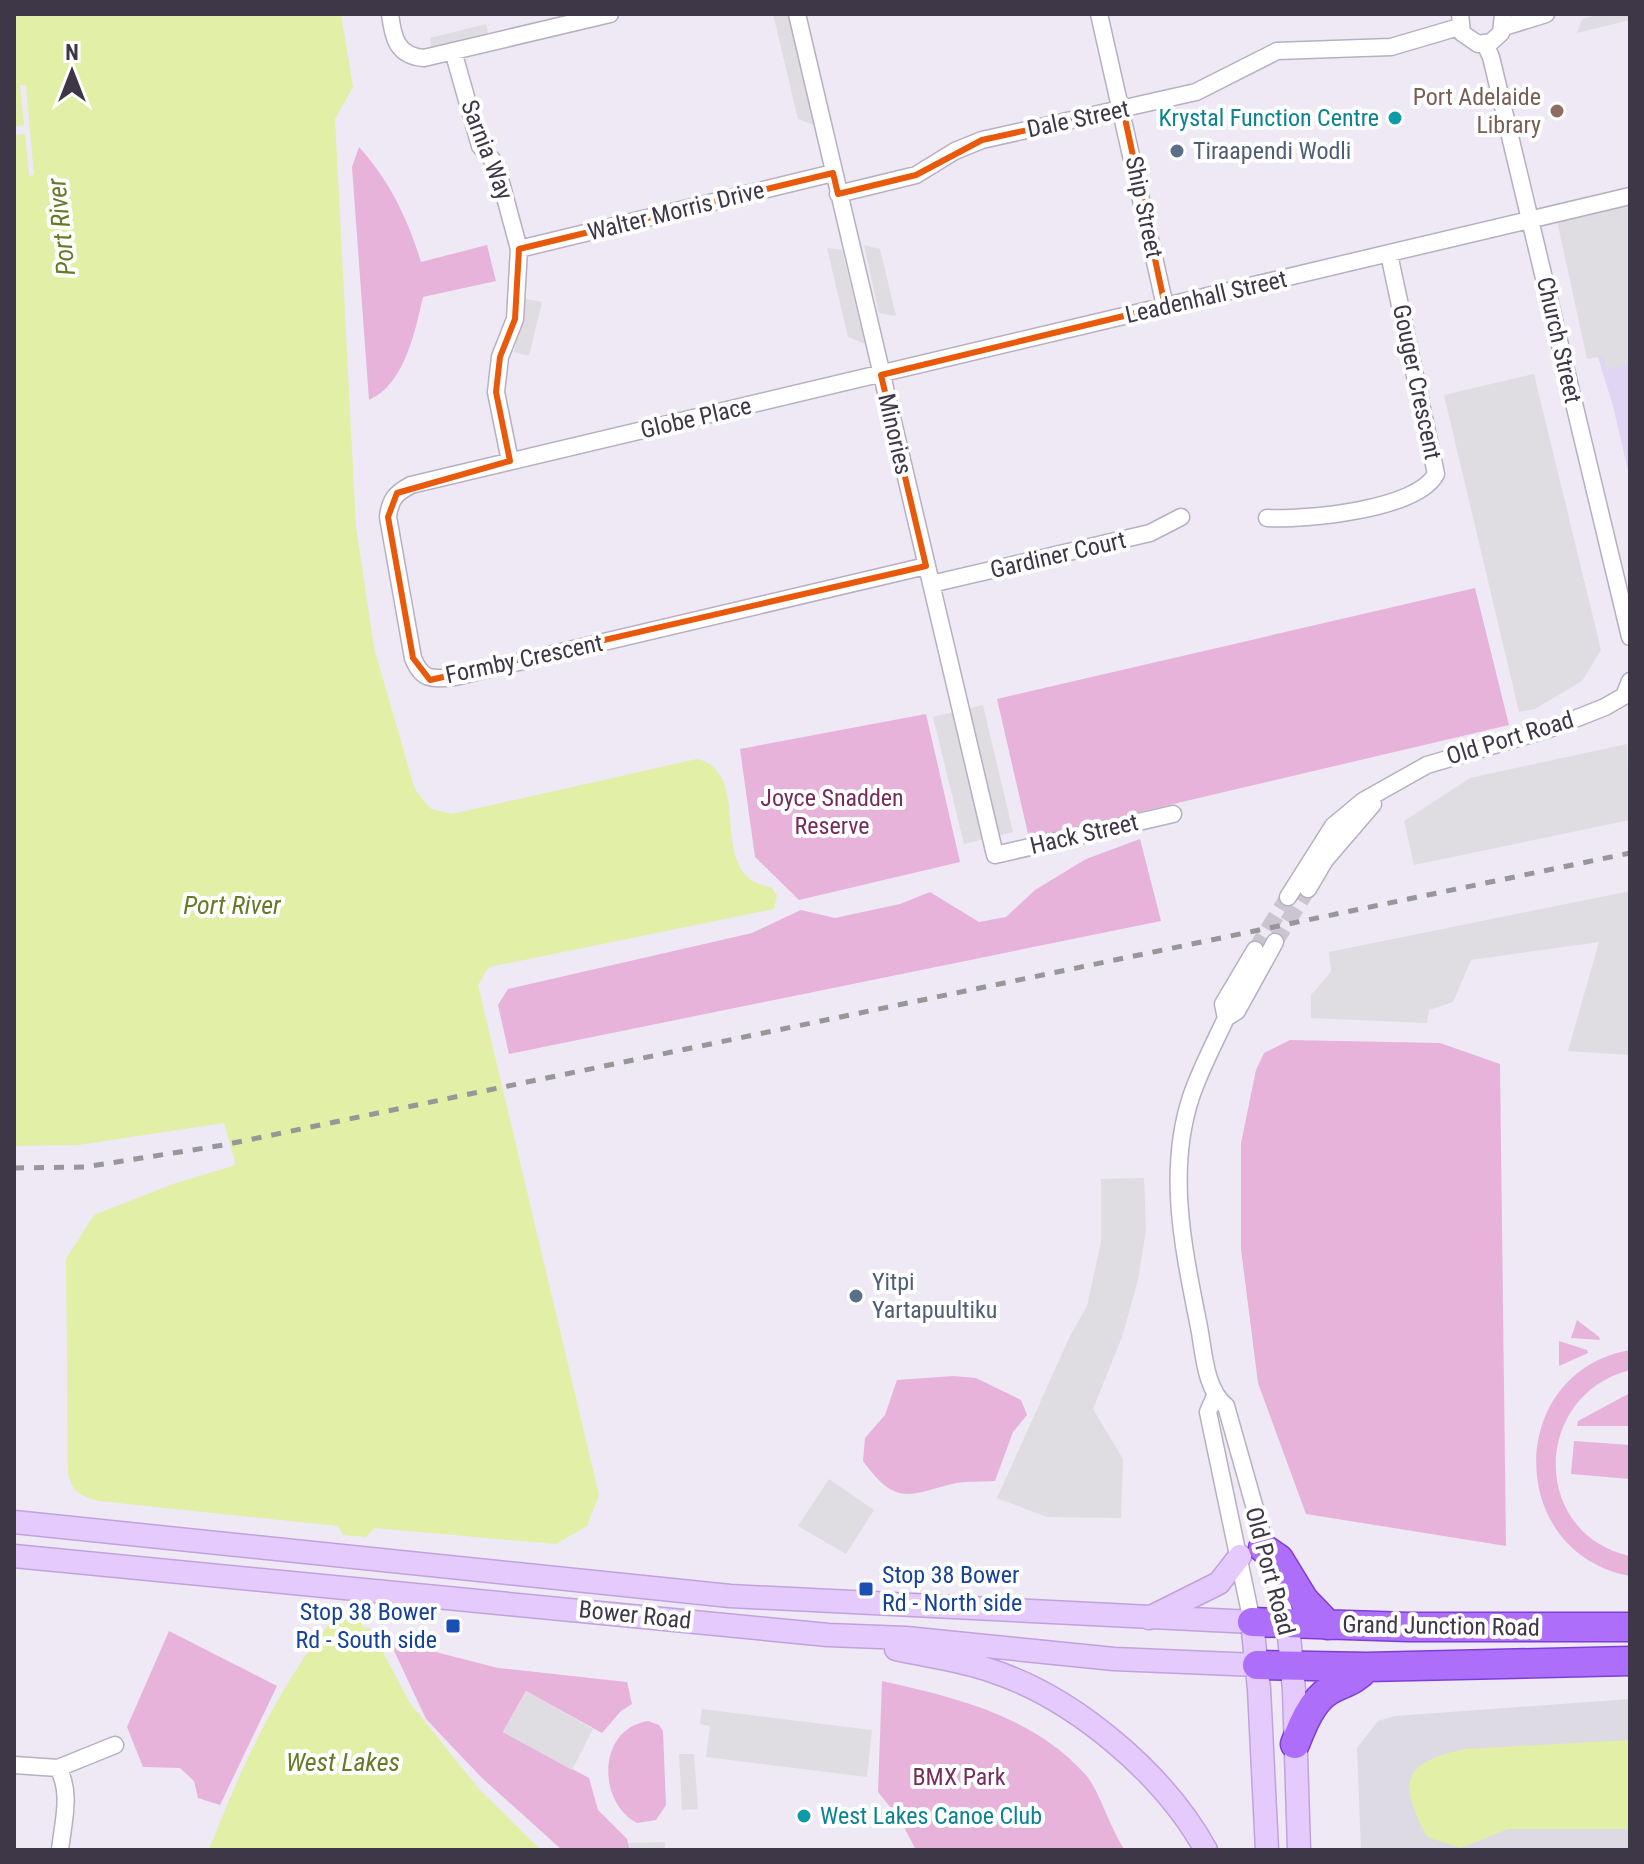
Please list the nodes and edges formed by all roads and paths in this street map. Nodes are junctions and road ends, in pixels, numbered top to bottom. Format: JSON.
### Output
{"nodes":[{"id":1,"x":390,"y":14,"type":"edge"},
{"id":2,"x":610,"y":14,"type":"edge"},
{"id":3,"x":797,"y":14,"type":"edge"},
{"id":4,"x":1099,"y":14,"type":"edge"},
{"id":5,"x":1546,"y":14,"type":"edge"},
{"id":6,"x":1460,"y":20,"type":"edge"},
{"id":7,"x":1504,"y":21,"type":"edge"},
{"id":8,"x":1485,"y":44,"type":"junction"},
{"id":9,"x":453,"y":51,"type":"junction"},
{"id":10,"x":1123,"y":109,"type":"junction"},
{"id":11,"x":833,"y":173,"type":"junction"},
{"id":12,"x":838,"y":194,"type":"junction"},
{"id":13,"x":1630,"y":196,"type":"edge"},
{"id":14,"x":1531,"y":220,"type":"junction"},
{"id":15,"x":519,"y":249,"type":"junction"},
{"id":16,"x":1389,"y":254,"type":"junction"},
{"id":17,"x":1165,"y":306,"type":"junction"},
{"id":18,"x":881,"y":375,"type":"junction"},
{"id":19,"x":510,"y":461,"type":"junction"},
{"id":20,"x":1181,"y":517,"type":"dead end"},
{"id":21,"x":1267,"y":518,"type":"dead end"},
{"id":22,"x":926,"y":566,"type":"junction"},
{"id":23,"x":931,"y":584,"type":"junction"},
{"id":24,"x":1630,"y":637,"type":"edge"},
{"id":25,"x":1627,"y":688,"type":"edge"},
{"id":26,"x":1396,"y":780,"type":"junction"},
{"id":27,"x":1173,"y":814,"type":"dead end"},
{"id":28,"x":995,"y":855,"type":"joint"},
{"id":29,"x":1308,"y":889,"type":"tunnel mouth"},
{"id":30,"x":1288,"y":897,"type":"tunnel mouth"},
{"id":31,"x":1275,"y":942,"type":"tunnel mouth"},
{"id":32,"x":1255,"y":950,"type":"tunnel mouth"},
{"id":33,"x":1226,"y":1018,"type":"junction"},
{"id":34,"x":1215,"y":1396,"type":"junction"},
{"id":35,"x":14,"y":1522,"type":"edge"},
{"id":36,"x":1252,"y":1552,"type":"junction"},
{"id":37,"x":14,"y":1556,"type":"edge"},
{"id":38,"x":1148,"y":1619,"type":"junction"},
{"id":39,"x":1252,"y":1622,"type":"junction"},
{"id":40,"x":1288,"y":1625,"type":"junction"},
{"id":41,"x":1328,"y":1625,"type":"junction"},
{"id":42,"x":1630,"y":1627,"type":"edge"},
{"id":43,"x":828,"y":1635,"type":"junction"},
{"id":44,"x":1630,"y":1661,"type":"edge"},
{"id":45,"x":1292,"y":1664,"type":"junction"},
{"id":46,"x":1257,"y":1665,"type":"junction"},
{"id":47,"x":1367,"y":1667,"type":"junction"},
{"id":48,"x":1295,"y":1744,"type":"junction"},
{"id":49,"x":115,"y":1745,"type":"dead end"},
{"id":50,"x":14,"y":1765,"type":"edge"},
{"id":51,"x":58,"y":1768,"type":"junction"},
{"id":52,"x":60,"y":1850,"type":"edge"},
{"id":53,"x":1206,"y":1850,"type":"edge"},
{"id":54,"x":1267,"y":1850,"type":"edge"},
{"id":55,"x":1299,"y":1850,"type":"edge"}],
"edges":[{"from":1,"to":9,"type":"street"},
{"from":2,"to":9,"type":"street"},
{"from":3,"to":11,"type":"street","name":"Minories"},
{"from":4,"to":10,"type":"street","name":"Ship Street"},
{"from":5,"to":7,"type":"street"},
{"from":6,"to":8,"type":"street"},
{"from":6,"to":10,"type":"street","name":"Dale Street"},
{"from":7,"to":8,"type":"street"},
{"from":8,"to":14,"type":"street","name":"Church Street"},
{"from":9,"to":15,"type":"street","name":"Sarnia Way"},
{"from":10,"to":12,"type":"street","name":"Dale Street"},
{"from":10,"to":17,"type":"street","name":"Ship Street"},
{"from":11,"to":12,"type":"street","name":"Minories"},
{"from":11,"to":15,"type":"street","name":"Walter Morris Drive"},
{"from":12,"to":18,"type":"street","name":"Minories"},
{"from":13,"to":14,"type":"street","name":"Leadenhall Street"},
{"from":14,"to":16,"type":"street","name":"Leadenhall Street"},
{"from":14,"to":24,"type":"street","name":"Church Street"},
{"from":15,"to":19,"type":"street","name":"Sarnia Way"},
{"from":16,"to":17,"type":"street","name":"Leadenhall Street"},
{"from":16,"to":21,"type":"street","name":"Gouger Crescent"},
{"from":17,"to":18,"type":"street","name":"Leadenhall Street"},
{"from":18,"to":19,"type":"street","name":"Globe Place"},
{"from":18,"to":22,"type":"street","name":"Minories"},
{"from":19,"to":22,"type":"street","name":"Formby Crescent"},
{"from":20,"to":23,"type":"street","name":"Gardiner Court"},
{"from":22,"to":23,"type":"street","name":"Minories"},
{"from":23,"to":28,"type":"street","name":"Minories"},
{"from":25,"to":26,"type":"street","name":"Old Port Road"},
{"from":26,"to":29,"type":"street","name":"Old Port Road"},
{"from":26,"to":30,"type":"street","name":"Old Port Road"},
{"from":27,"to":28,"type":"street","name":"Hack Street"},
{"from":31,"to":33,"type":"street","name":"Old Port Road"},
{"from":32,"to":33,"type":"street","name":"Old Port Road"},
{"from":33,"to":34,"type":"street","name":"Old Port Road"},
{"from":34,"to":36,"type":"street","name":"Old Port Road"},
{"from":34,"to":36,"type":"street","name":"Old Port Road"},
{"from":35,"to":38,"type":"main road","name":"Bower Road"},
{"from":36,"to":38,"type":"main road"},
{"from":36,"to":39,"type":"street","name":"Old Port Road"},
{"from":36,"to":40,"type":"street","name":"Old Port Road"},
{"from":36,"to":41,"type":"highway"},
{"from":37,"to":43,"type":"main road","name":"Bower Road"},
{"from":38,"to":39,"type":"main road","name":"Bower Road"},
{"from":39,"to":40,"type":"highway","name":"Grand Junction Road"},
{"from":39,"to":46,"type":"main road","name":"Old Port Road"},
{"from":40,"to":41,"type":"highway","name":"Grand Junction Road"},
{"from":40,"to":45,"type":"main road","name":"Old Port Road"},
{"from":41,"to":42,"type":"highway","name":"Grand Junction Road"},
{"from":43,"to":46,"type":"main road","name":"Bower Road"},
{"from":43,"to":53,"type":"main road"},
{"from":44,"to":47,"type":"highway","name":"Grand Junction Road"},
{"from":45,"to":46,"type":"highway","name":"Grand Junction Road"},
{"from":45,"to":47,"type":"highway","name":"Grand Junction Road"},
{"from":45,"to":48,"type":"main road","name":"Old Port Road"},
{"from":46,"to":54,"type":"main road","name":"Old Port Road"},
{"from":47,"to":48,"type":"highway"},
{"from":48,"to":55,"type":"main road","name":"Old Port Road"},
{"from":49,"to":51,"type":"street"},
{"from":50,"to":51,"type":"street"},
{"from":51,"to":52,"type":"street"}]}
